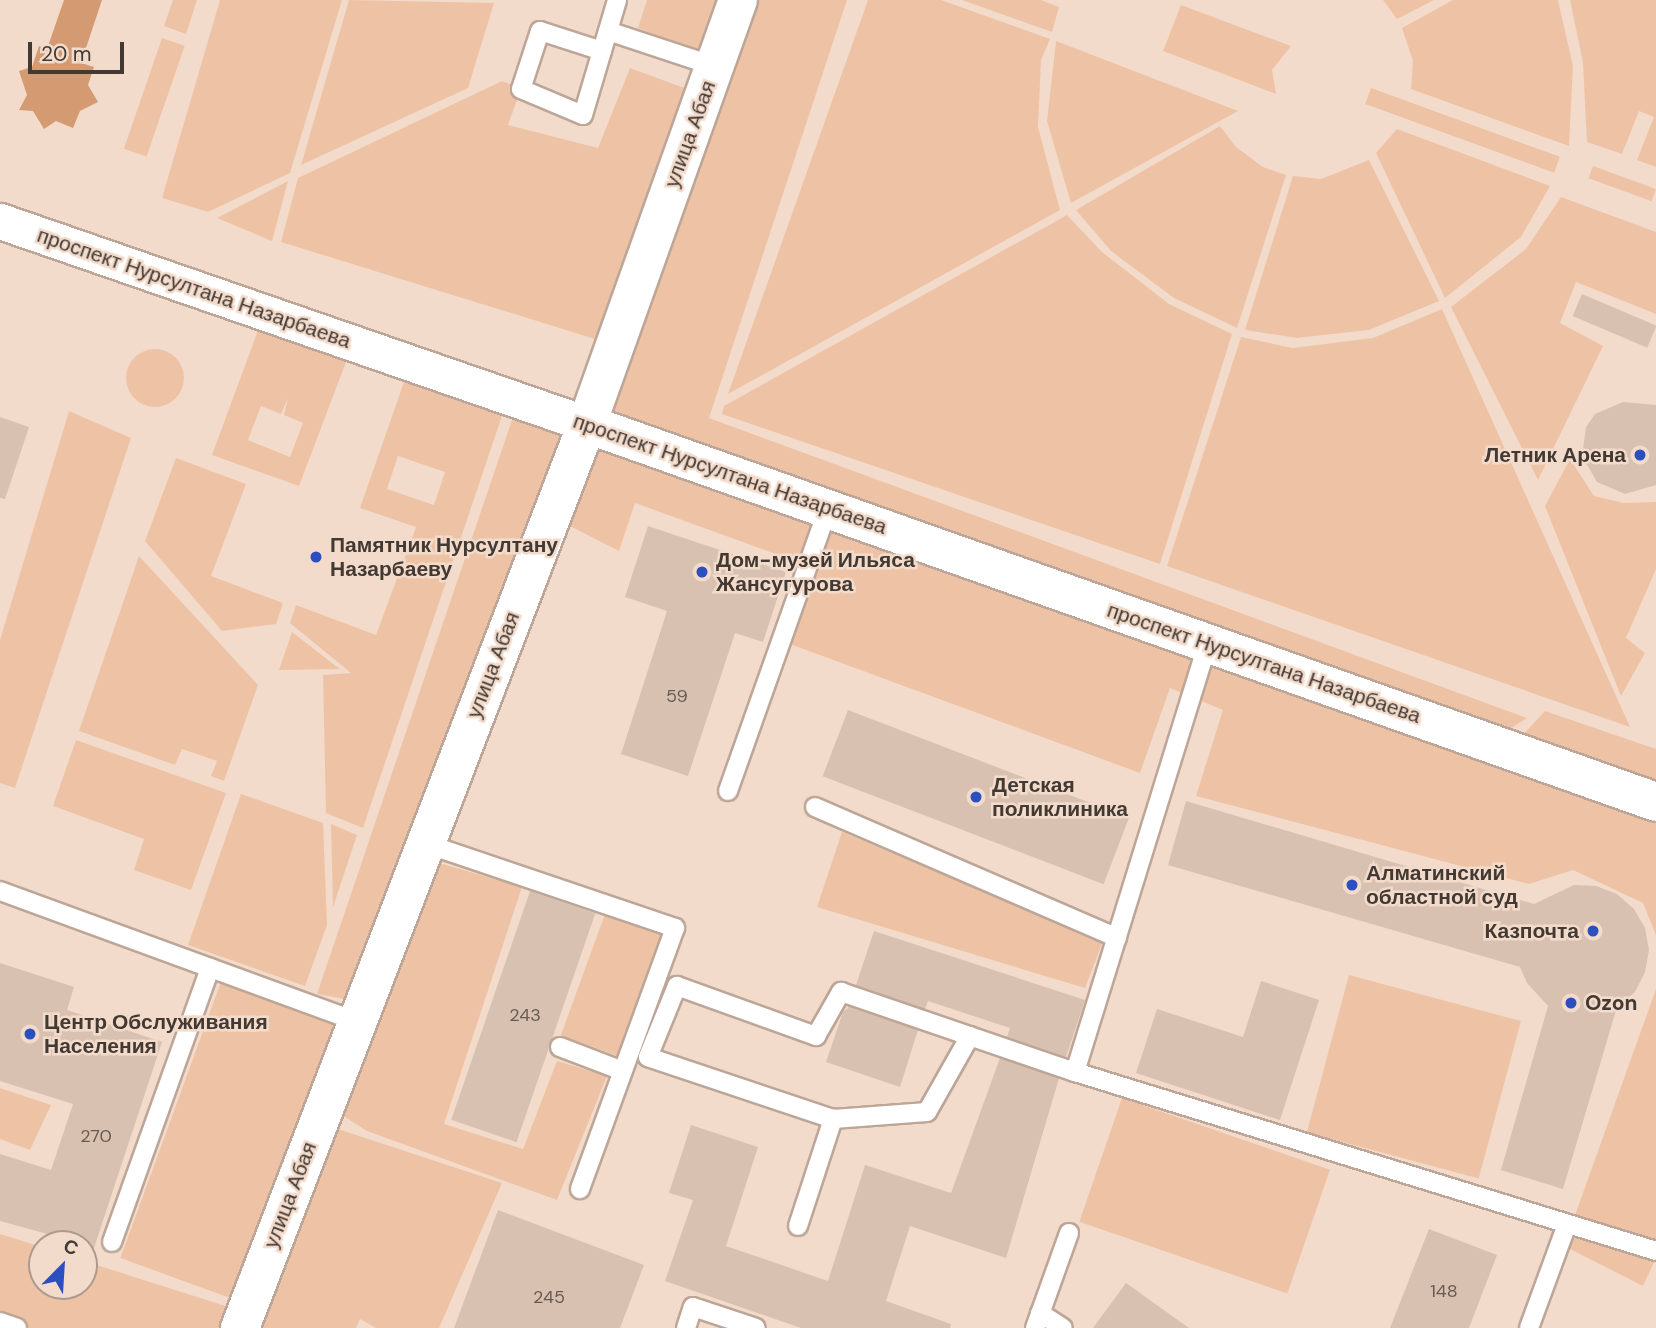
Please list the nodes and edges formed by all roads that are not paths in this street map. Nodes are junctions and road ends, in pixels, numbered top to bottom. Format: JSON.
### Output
{"nodes":[{"id":1,"x":617,"y":0,"type":"edge"},
{"id":2,"x":738,"y":0,"type":"edge"},
{"id":3,"x":608,"y":31,"type":"junction"},
{"id":4,"x":602,"y":51,"type":"junction"},
{"id":5,"x":714,"y":66,"type":"junction"},
{"id":6,"x":0,"y":221,"type":"edge"},
{"id":7,"x":587,"y":424,"type":"junction"},
{"id":8,"x":828,"y":509,"type":"junction"},
{"id":9,"x":1209,"y":643,"type":"junction"},
{"id":10,"x":728,"y":791,"type":"dead end"},
{"id":11,"x":1656,"y":802,"type":"edge"},
{"id":12,"x":815,"y":807,"type":"dead end"},
{"id":13,"x":424,"y":843,"type":"junction"},
{"id":14,"x":0,"y":891,"type":"edge"},
{"id":15,"x":1117,"y":938,"type":"junction"},
{"id":16,"x":210,"y":968,"type":"junction"},
{"id":17,"x":355,"y":1021,"type":"junction"},
{"id":18,"x":970,"y":1036,"type":"junction"},
{"id":19,"x":560,"y":1047,"type":"dead end"},
{"id":20,"x":623,"y":1071,"type":"junction"},
{"id":21,"x":1075,"y":1072,"type":"junction"},
{"id":22,"x":833,"y":1119,"type":"junction"},
{"id":23,"x":580,"y":1189,"type":"dead end"},
{"id":24,"x":1567,"y":1224,"type":"junction"},
{"id":25,"x":798,"y":1226,"type":"dead end"},
{"id":26,"x":1069,"y":1233,"type":"dead end"},
{"id":27,"x":112,"y":1242,"type":"dead end"},
{"id":28,"x":1656,"y":1251,"type":"edge"},
{"id":29,"x":1037,"y":1321,"type":"edge"},
{"id":30,"x":0,"y":1322,"type":"edge"},
{"id":31,"x":17,"y":1328,"type":"edge"},
{"id":32,"x":240,"y":1328,"type":"edge"},
{"id":33,"x":686,"y":1328,"type":"edge"},
{"id":34,"x":756,"y":1328,"type":"edge"},
{"id":35,"x":1063,"y":1328,"type":"edge"},
{"id":36,"x":1529,"y":1328,"type":"edge"}],
"edges":[{"from":1,"to":3,"type":"lane"},
{"from":2,"to":5,"type":"main road","name":"улица Абая"},
{"from":3,"to":4,"type":"lane"},
{"from":3,"to":5,"type":"lane"},
{"from":4,"to":4,"type":"lane"},
{"from":5,"to":7,"type":"main road","name":"улица Абая"},
{"from":6,"to":7,"type":"street","name":"проспект Нурсултана Назарбаева"},
{"from":7,"to":8,"type":"main road","name":"проспект Нурсултана Назарбаева"},
{"from":7,"to":13,"type":"main road","name":"улица Абая"},
{"from":8,"to":9,"type":"main road","name":"проспект Нурсултана Назарбаева"},
{"from":8,"to":10,"type":"lane"},
{"from":9,"to":11,"type":"main road","name":"проспект Нурсултана Назарбаева"},
{"from":9,"to":15,"type":"lane"},
{"from":12,"to":15,"type":"lane"},
{"from":13,"to":17,"type":"main road","name":"улица Абая"},
{"from":13,"to":20,"type":"lane"},
{"from":14,"to":16,"type":"lane"},
{"from":15,"to":21,"type":"lane"},
{"from":16,"to":17,"type":"lane"},
{"from":16,"to":27,"type":"lane"},
{"from":17,"to":32,"type":"main road","name":"улица Абая"},
{"from":18,"to":21,"type":"lane"},
{"from":18,"to":22,"type":"lane"},
{"from":18,"to":22,"type":"lane"},
{"from":19,"to":20,"type":"lane"},
{"from":20,"to":23,"type":"lane"},
{"from":21,"to":24,"type":"lane"},
{"from":22,"to":25,"type":"lane"},
{"from":24,"to":28,"type":"lane"},
{"from":24,"to":36,"type":"lane"},
{"from":26,"to":29,"type":"lane"},
{"from":29,"to":35,"type":"lane"},
{"from":30,"to":31,"type":"lane"},
{"from":33,"to":34,"type":"lane"}]}
